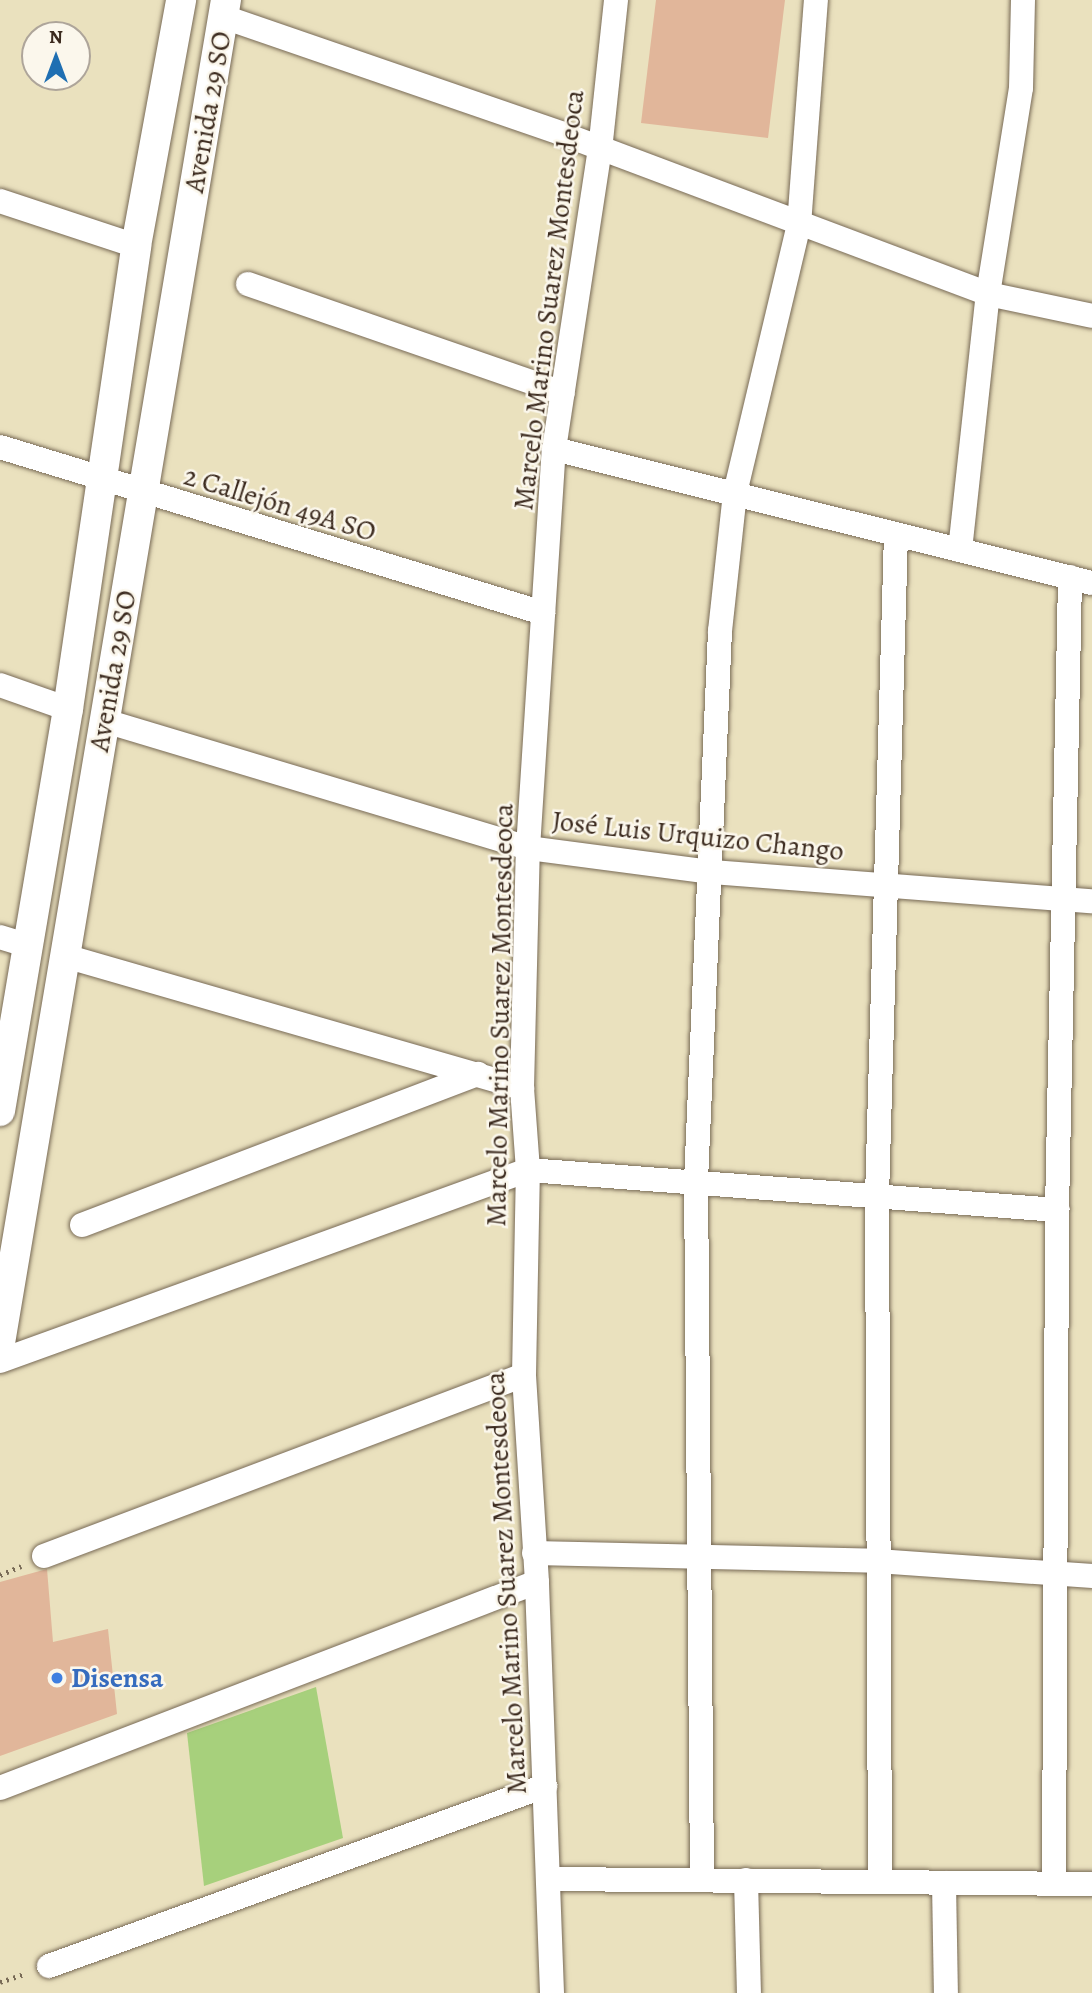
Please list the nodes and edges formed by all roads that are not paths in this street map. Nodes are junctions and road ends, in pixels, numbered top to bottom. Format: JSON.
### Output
{"nodes":[{"id":1,"x":616,"y":0,"type":"edge"},
{"id":2,"x":816,"y":0,"type":"edge"},
{"id":3,"x":1023,"y":0,"type":"edge"},
{"id":4,"x":178,"y":1,"type":"edge"},
{"id":5,"x":225,"y":8,"type":"edge"},
{"id":6,"x":600,"y":150,"type":"junction"},
{"id":7,"x":0,"y":201,"type":"edge"},
{"id":8,"x":799,"y":225,"type":"junction"},
{"id":9,"x":136,"y":246,"type":"junction"},
{"id":10,"x":248,"y":284,"type":"dead end"},
{"id":11,"x":988,"y":294,"type":"junction"},
{"id":12,"x":1092,"y":316,"type":"edge"},
{"id":13,"x":563,"y":393,"type":"junction"},
{"id":14,"x":0,"y":447,"type":"edge"},
{"id":15,"x":554,"y":449,"type":"junction"},
{"id":16,"x":103,"y":480,"type":"junction"},
{"id":17,"x":143,"y":493,"type":"junction"},
{"id":18,"x":735,"y":493,"type":"junction"},
{"id":19,"x":896,"y":535,"type":"junction"},
{"id":20,"x":960,"y":550,"type":"junction"},
{"id":21,"x":1081,"y":580,"type":"edge"},
{"id":22,"x":544,"y":613,"type":"junction"},
{"id":23,"x":0,"y":685,"type":"edge"},
{"id":24,"x":68,"y":709,"type":"junction"},
{"id":25,"x":105,"y":721,"type":"junction"},
{"id":26,"x":528,"y":848,"type":"junction"},
{"id":27,"x":711,"y":872,"type":"junction"},
{"id":28,"x":885,"y":885,"type":"junction"},
{"id":29,"x":1066,"y":898,"type":"junction"},
{"id":30,"x":1092,"y":901,"type":"edge"},
{"id":31,"x":13,"y":941,"type":"edge"},
{"id":32,"x":65,"y":956,"type":"junction"},
{"id":33,"x":478,"y":1074,"type":"junction"},
{"id":34,"x":522,"y":1088,"type":"junction"},
{"id":35,"x":0,"y":1111,"type":"edge"},
{"id":36,"x":528,"y":1170,"type":"junction"},
{"id":37,"x":696,"y":1181,"type":"junction"},
{"id":38,"x":877,"y":1198,"type":"junction"},
{"id":39,"x":1057,"y":1210,"type":"junction"},
{"id":40,"x":82,"y":1225,"type":"dead end"},
{"id":41,"x":0,"y":1343,"type":"edge"},
{"id":42,"x":0,"y":1361,"type":"edge"},
{"id":43,"x":524,"y":1375,"type":"junction"},
{"id":44,"x":534,"y":1553,"type":"junction"},
{"id":45,"x":702,"y":1554,"type":"junction"},
{"id":46,"x":44,"y":1556,"type":"dead end"},
{"id":47,"x":877,"y":1560,"type":"junction"},
{"id":48,"x":1058,"y":1573,"type":"junction"},
{"id":49,"x":1092,"y":1576,"type":"edge"},
{"id":50,"x":537,"y":1582,"type":"junction"},
{"id":51,"x":545,"y":1786,"type":"junction"},
{"id":52,"x":0,"y":1788,"type":"edge"},
{"id":53,"x":550,"y":1879,"type":"junction"},
{"id":54,"x":702,"y":1880,"type":"junction"},
{"id":55,"x":746,"y":1880,"type":"junction"},
{"id":56,"x":880,"y":1882,"type":"junction"},
{"id":57,"x":944,"y":1883,"type":"junction"},
{"id":58,"x":1054,"y":1884,"type":"junction"},
{"id":59,"x":1092,"y":1884,"type":"edge"},
{"id":60,"x":49,"y":1966,"type":"dead end"},
{"id":61,"x":552,"y":1993,"type":"edge"},
{"id":62,"x":749,"y":1993,"type":"edge"},
{"id":63,"x":946,"y":1993,"type":"edge"}],
"edges":[{"from":1,"to":6,"type":"street","name":"Marcelo Marino Suarez Montesdeoca"},
{"from":2,"to":8,"type":"street"},
{"from":3,"to":11,"type":"street"},
{"from":4,"to":9,"type":"street","name":"Avenida 29 SO"},
{"from":5,"to":6,"type":"street"},
{"from":5,"to":17,"type":"street","name":"Avenida 29 SO"},
{"from":6,"to":8,"type":"street"},
{"from":6,"to":13,"type":"street","name":"Marcelo Marino Suarez Montesdeoca"},
{"from":7,"to":9,"type":"street"},
{"from":8,"to":11,"type":"street"},
{"from":8,"to":18,"type":"street"},
{"from":9,"to":16,"type":"street","name":"Avenida 29 SO"},
{"from":10,"to":13,"type":"street"},
{"from":11,"to":12,"type":"street"},
{"from":11,"to":20,"type":"street"},
{"from":13,"to":15,"type":"street","name":"Marcelo Marino Suarez Montesdeoca"},
{"from":14,"to":16,"type":"street","name":"2 Callejón 49A SO"},
{"from":15,"to":18,"type":"street"},
{"from":15,"to":22,"type":"street","name":"Marcelo Marino Suarez Montesdeoca"},
{"from":16,"to":17,"type":"street","name":"2 Callejón 49A SO"},
{"from":16,"to":24,"type":"street","name":"Avenida 29 SO"},
{"from":17,"to":22,"type":"street","name":"2 Callejón 49A SO"},
{"from":17,"to":25,"type":"street","name":"Avenida 29 SO"},
{"from":18,"to":19,"type":"street"},
{"from":18,"to":27,"type":"street"},
{"from":19,"to":20,"type":"street"},
{"from":19,"to":28,"type":"street"},
{"from":20,"to":21,"type":"street"},
{"from":21,"to":29,"type":"street"},
{"from":22,"to":26,"type":"street","name":"Marcelo Marino Suarez Montesdeoca"},
{"from":23,"to":24,"type":"street"},
{"from":24,"to":31,"type":"street","name":"Avenida 29 SO"},
{"from":25,"to":26,"type":"street","name":"José Luis Urquizo Chango"},
{"from":25,"to":32,"type":"street","name":"Avenida 29 SO"},
{"from":26,"to":27,"type":"street","name":"José Luis Urquizo Chango"},
{"from":26,"to":34,"type":"street","name":"Marcelo Marino Suarez Montesdeoca"},
{"from":27,"to":28,"type":"street","name":"José Luis Urquizo Chango"},
{"from":27,"to":37,"type":"street"},
{"from":28,"to":29,"type":"street","name":"José Luis Urquizo Chango"},
{"from":28,"to":38,"type":"street"},
{"from":29,"to":30,"type":"street","name":"José Luis Urquizo Chango"},
{"from":29,"to":39,"type":"street"},
{"from":31,"to":35,"type":"street","name":"Avenida 29 SO"},
{"from":32,"to":33,"type":"street"},
{"from":32,"to":41,"type":"street","name":"Avenida 29 SO"},
{"from":33,"to":34,"type":"street"},
{"from":33,"to":40,"type":"street"},
{"from":34,"to":36,"type":"street","name":"Marcelo Marino Suarez Montesdeoca"},
{"from":36,"to":37,"type":"street"},
{"from":36,"to":42,"type":"street"},
{"from":36,"to":43,"type":"street","name":"Marcelo Marino Suarez Montesdeoca"},
{"from":37,"to":38,"type":"street"},
{"from":37,"to":45,"type":"street"},
{"from":38,"to":39,"type":"street"},
{"from":38,"to":47,"type":"street"},
{"from":39,"to":48,"type":"street"},
{"from":43,"to":44,"type":"street","name":"Marcelo Marino Suarez Montesdeoca"},
{"from":43,"to":46,"type":"street"},
{"from":44,"to":45,"type":"street"},
{"from":44,"to":50,"type":"street","name":"Marcelo Marino Suarez Montesdeoca"},
{"from":45,"to":47,"type":"street"},
{"from":45,"to":54,"type":"street"},
{"from":47,"to":48,"type":"street"},
{"from":47,"to":56,"type":"street"},
{"from":48,"to":49,"type":"street"},
{"from":48,"to":58,"type":"street"},
{"from":50,"to":51,"type":"street","name":"Marcelo Marino Suarez Montesdeoca"},
{"from":50,"to":52,"type":"street"},
{"from":51,"to":53,"type":"street","name":"Marcelo Marino Suarez Montesdeoca"},
{"from":51,"to":60,"type":"street"},
{"from":53,"to":54,"type":"street"},
{"from":53,"to":61,"type":"street","name":"Marcelo Marino Suarez Montesdeoca"},
{"from":54,"to":55,"type":"street"},
{"from":55,"to":56,"type":"street"},
{"from":55,"to":62,"type":"street"},
{"from":56,"to":57,"type":"street"},
{"from":57,"to":58,"type":"street"},
{"from":57,"to":63,"type":"street"},
{"from":58,"to":59,"type":"street"}]}
